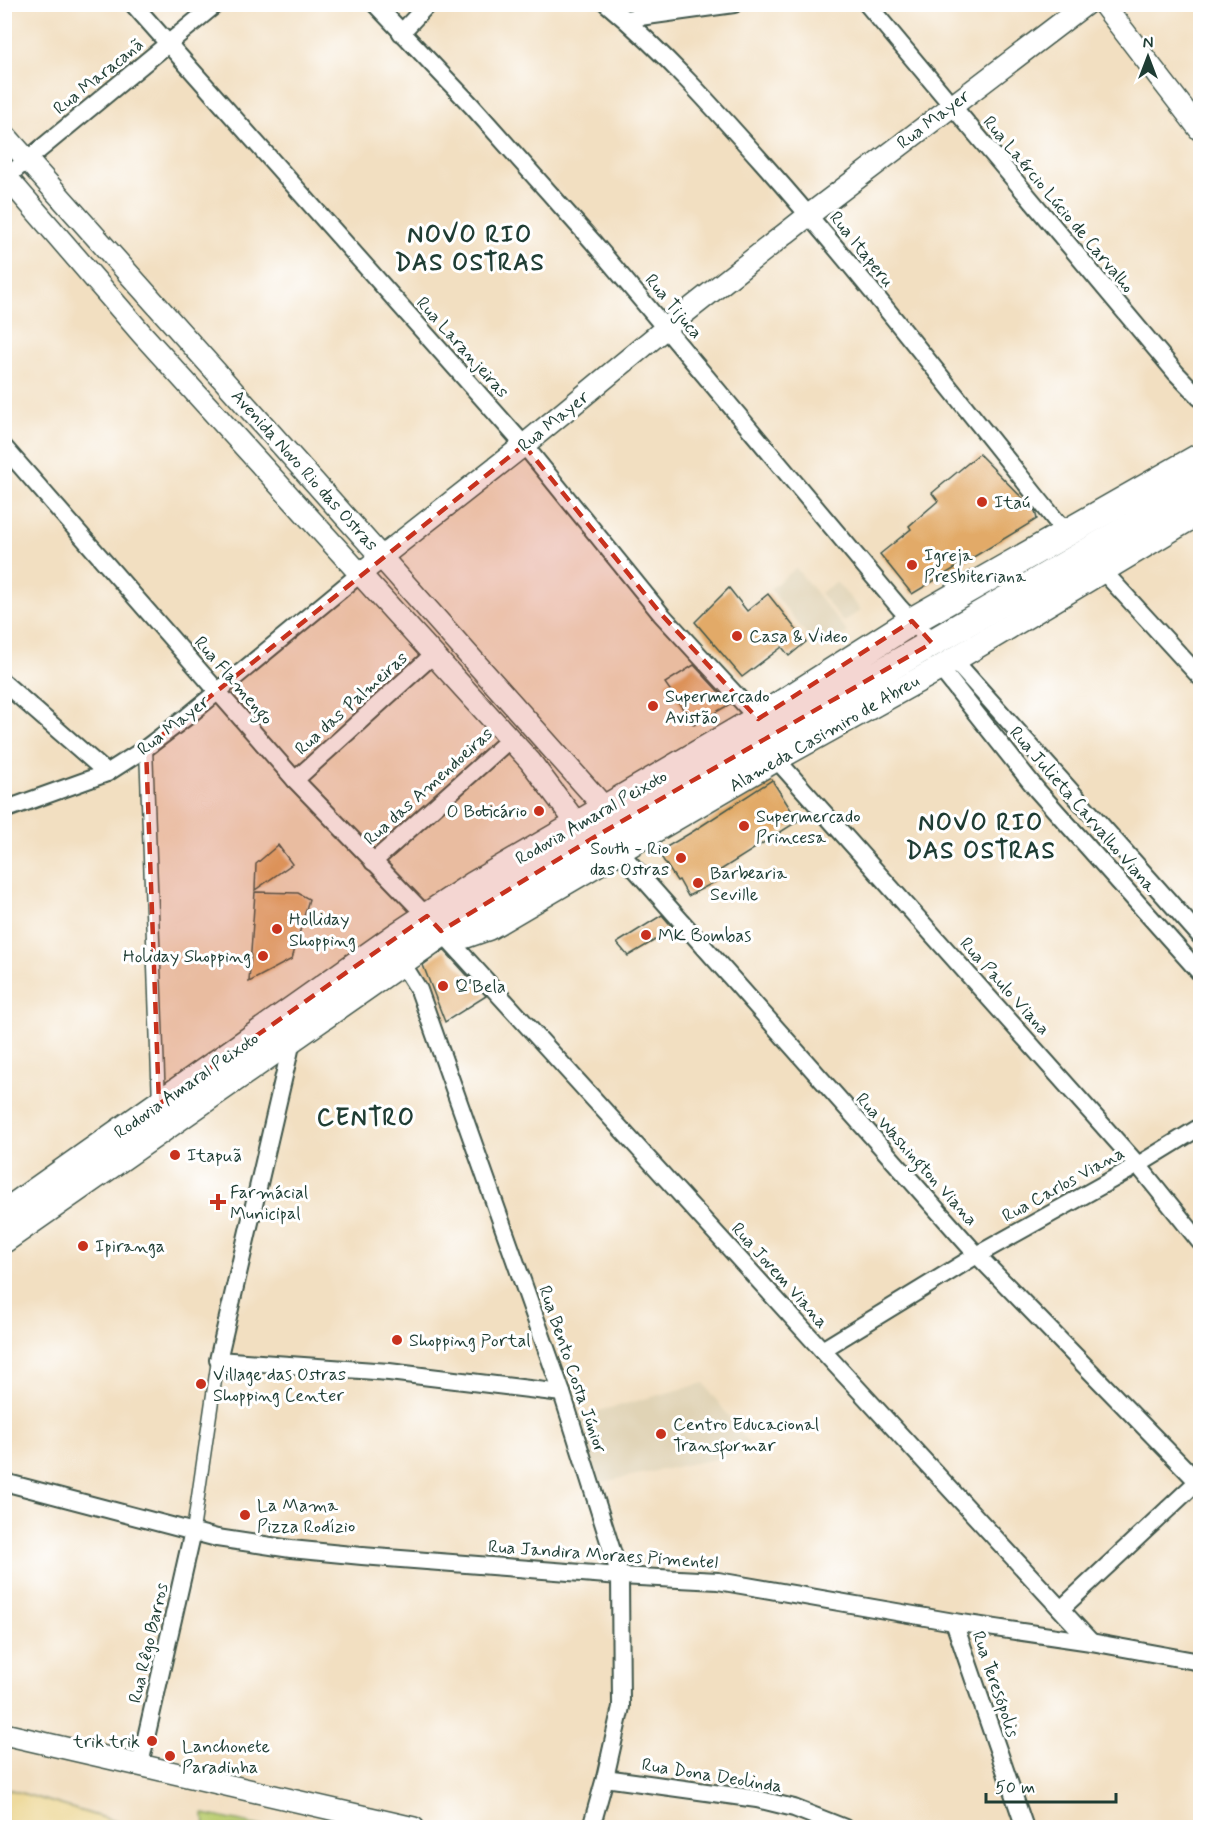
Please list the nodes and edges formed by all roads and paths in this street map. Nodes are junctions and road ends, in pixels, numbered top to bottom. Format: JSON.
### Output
{"nodes":[{"id":1,"x":133,"y":4,"type":"edge"},
{"id":2,"x":216,"y":4,"type":"edge"},
{"id":3,"x":375,"y":4,"type":"edge"},
{"id":4,"x":428,"y":4,"type":"edge"},
{"id":5,"x":607,"y":4,"type":"edge"},
{"id":6,"x":734,"y":4,"type":"edge"},
{"id":7,"x":1086,"y":4,"type":"edge"},
{"id":8,"x":1103,"y":4,"type":"edge"},
{"id":9,"x":870,"y":6,"type":"edge"},
{"id":10,"x":625,"y":19,"type":"junction"},
{"id":11,"x":401,"y":33,"type":"junction"},
{"id":12,"x":168,"y":44,"type":"junction"},
{"id":13,"x":951,"y":106,"type":"junction"},
{"id":14,"x":1200,"y":130,"type":"edge"},
{"id":15,"x":4,"y":134,"type":"edge"},
{"id":16,"x":27,"y":159,"type":"junction"},
{"id":17,"x":5,"y":176,"type":"edge"},
{"id":18,"x":809,"y":215,"type":"junction"},
{"id":19,"x":667,"y":327,"type":"junction"},
{"id":20,"x":1200,"y":398,"type":"edge"},
{"id":21,"x":524,"y":445,"type":"junction"},
{"id":22,"x":4,"y":447,"type":"edge"},
{"id":23,"x":1200,"y":457,"type":"edge"},
{"id":24,"x":1200,"y":486,"type":"edge"},
{"id":25,"x":1200,"y":512,"type":"edge"},
{"id":26,"x":1069,"y":533,"type":"junction"},
{"id":27,"x":382,"y":556,"type":"junction"},
{"id":28,"x":1103,"y":571,"type":"junction"},
{"id":29,"x":361,"y":573,"type":"junction"},
{"id":30,"x":912,"y":621,"type":"junction"},
{"id":31,"x":434,"y":654,"type":"junction"},
{"id":32,"x":942,"y":657,"type":"junction"},
{"id":33,"x":1200,"y":677,"type":"edge"},
{"id":34,"x":4,"y":683,"type":"edge"},
{"id":35,"x":218,"y":690,"type":"junction"},
{"id":36,"x":758,"y":719,"type":"junction"},
{"id":37,"x":510,"y":739,"type":"junction"},
{"id":38,"x":146,"y":747,"type":"junction"},
{"id":39,"x":776,"y":759,"type":"junction"},
{"id":40,"x":107,"y":773,"type":"junction"},
{"id":41,"x":295,"y":780,"type":"junction"},
{"id":42,"x":605,"y":808,"type":"junction"},
{"id":43,"x":4,"y":810,"type":"edge"},
{"id":44,"x":578,"y":825,"type":"junction"},
{"id":45,"x":619,"y":851,"type":"junction"},
{"id":46,"x":372,"y":862,"type":"junction"},
{"id":47,"x":434,"y":924,"type":"junction"},
{"id":48,"x":1200,"y":936,"type":"edge"},
{"id":49,"x":389,"y":956,"type":"junction"},
{"id":50,"x":1200,"y":973,"type":"edge"},
{"id":51,"x":293,"y":1037,"type":"junction"},
{"id":52,"x":159,"y":1104,"type":"junction"},
{"id":53,"x":1200,"y":1127,"type":"edge"},
{"id":54,"x":1138,"y":1165,"type":"junction"},
{"id":55,"x":5,"y":1235,"type":"edge"},
{"id":56,"x":1200,"y":1242,"type":"edge"},
{"id":57,"x":977,"y":1255,"type":"junction"},
{"id":58,"x":822,"y":1350,"type":"junction"},
{"id":59,"x":218,"y":1360,"type":"junction"},
{"id":60,"x":562,"y":1393,"type":"junction"},
{"id":61,"x":1199,"y":1481,"type":"edge"},
{"id":62,"x":4,"y":1482,"type":"edge"},
{"id":63,"x":193,"y":1531,"type":"junction"},
{"id":64,"x":620,"y":1576,"type":"junction"},
{"id":65,"x":1061,"y":1609,"type":"junction"},
{"id":66,"x":954,"y":1622,"type":"junction"},
{"id":67,"x":1092,"y":1642,"type":"junction"},
{"id":68,"x":1200,"y":1662,"type":"edge"},
{"id":69,"x":4,"y":1734,"type":"edge"},
{"id":70,"x":140,"y":1764,"type":"junction"},
{"id":71,"x":605,"y":1778,"type":"junction"},
{"id":72,"x":414,"y":1827,"type":"edge"},
{"id":73,"x":591,"y":1827,"type":"edge"},
{"id":74,"x":845,"y":1827,"type":"edge"},
{"id":75,"x":1025,"y":1827,"type":"edge"}],
"edges":[{"from":1,"to":12,"type":"street","name":"Rua Laranjeiras"},
{"from":2,"to":12,"type":"street","name":"Rua Maracanã"},
{"from":3,"to":11,"type":"street","name":"Rua Tijuca"},
{"from":4,"to":11,"type":"street"},
{"from":5,"to":10,"type":"street","name":"Rua Itaperu"},
{"from":6,"to":10,"type":"street"},
{"from":7,"to":13,"type":"street","name":"Rua Mayer"},
{"from":8,"to":14,"type":"street"},
{"from":9,"to":13,"type":"street","name":"Rua Laércio Lúcio de Carvalho"},
{"from":10,"to":18,"type":"street","name":"Rua Itaperu"},
{"from":11,"to":19,"type":"street","name":"Rua Tijuca"},
{"from":12,"to":16,"type":"street","name":"Rua Maracanã"},
{"from":12,"to":21,"type":"street","name":"Rua Laranjeiras"},
{"from":13,"to":18,"type":"street","name":"Rua Mayer"},
{"from":13,"to":20,"type":"street","name":"Rua Laércio Lúcio de Carvalho"},
{"from":15,"to":16,"type":"street","name":"Avenida Novo Rio das Ostras"},
{"from":16,"to":17,"type":"street","name":"Rua Maracanã"},
{"from":16,"to":27,"type":"street","name":"Avenida Novo Rio das Ostras"},
{"from":17,"to":29,"type":"street","name":"Avenida Novo Rio das Ostras"},
{"from":18,"to":19,"type":"street","name":"Rua Mayer"},
{"from":18,"to":26,"type":"street","name":"Rua Itaperu"},
{"from":19,"to":21,"type":"street","name":"Rua Mayer"},
{"from":19,"to":30,"type":"street","name":"Rua Tijuca"},
{"from":21,"to":27,"type":"street","name":"Rua Mayer"},
{"from":21,"to":36,"type":"street","name":"Rua Laranjeiras"},
{"from":22,"to":35,"type":"street","name":"Rua Flamengo"},
{"from":23,"to":26,"type":"highway","name":"Rodovia Amaral Peixoto"},
{"from":24,"to":32,"type":"highway","name":"Rodovia Amaral Peixoto"},
{"from":25,"to":28,"type":"main road","name":"Alameda Casimiro de Abreu"},
{"from":26,"to":30,"type":"highway","name":"Rodovia Amaral Peixoto"},
{"from":27,"to":29,"type":"street","name":"Rua Mayer"},
{"from":27,"to":42,"type":"street","name":"Avenida Novo Rio das Ostras"},
{"from":28,"to":32,"type":"main road","name":"Alameda Casimiro de Abreu"},
{"from":28,"to":33,"type":"street"},
{"from":29,"to":31,"type":"street","name":"Avenida Novo Rio das Ostras"},
{"from":29,"to":35,"type":"street","name":"Rua Mayer"},
{"from":30,"to":32,"type":"street","name":"Rua Tijuca"},
{"from":30,"to":36,"type":"highway","name":"Rodovia Amaral Peixoto"},
{"from":31,"to":37,"type":"street","name":"Avenida Novo Rio das Ostras"},
{"from":31,"to":41,"type":"street","name":"Rua das Palmeiras"},
{"from":32,"to":39,"type":"main road","name":"Alameda Casimiro de Abreu"},
{"from":32,"to":47,"type":"highway","name":"Rodovia Amaral Peixoto"},
{"from":32,"to":48,"type":"street","name":"Rua Julieta Carvalho Viana"},
{"from":32,"to":50,"type":"street","name":"Rua Julieta Carvalho Viana"},
{"from":34,"to":40,"type":"street"},
{"from":35,"to":38,"type":"street","name":"Rua Mayer"},
{"from":35,"to":41,"type":"street","name":"Rua Flamengo"},
{"from":36,"to":42,"type":"highway","name":"Rodovia Amaral Peixoto"},
{"from":37,"to":44,"type":"street","name":"Avenida Novo Rio das Ostras"},
{"from":37,"to":46,"type":"street","name":"Rua das Amendoeiras"},
{"from":38,"to":40,"type":"street","name":"Rua Mayer"},
{"from":38,"to":52,"type":"street"},
{"from":39,"to":45,"type":"main road","name":"Alameda Casimiro de Abreu"},
{"from":39,"to":54,"type":"street","name":"Rua Paulo Viana"},
{"from":40,"to":43,"type":"street","name":"Rua Mayer"},
{"from":41,"to":46,"type":"street","name":"Rua Flamengo"},
{"from":42,"to":44,"type":"highway","name":"Rodovia Amaral Peixoto"},
{"from":44,"to":47,"type":"highway","name":"Rodovia Amaral Peixoto"},
{"from":45,"to":47,"type":"main road","name":"Alameda Casimiro de Abreu"},
{"from":45,"to":57,"type":"street","name":"Rua Washington Viana"},
{"from":46,"to":47,"type":"street","name":"Rua Flamengo"},
{"from":47,"to":49,"type":"highway","name":"Rodovia Amaral Peixoto"},
{"from":47,"to":58,"type":"street","name":"Rua Jovem Viana"},
{"from":49,"to":51,"type":"highway","name":"Rodovia Amaral Peixoto"},
{"from":49,"to":52,"type":"highway","name":"Rodovia Amaral Peixoto"},
{"from":49,"to":60,"type":"street","name":"Rua Bento Costa Júnior"},
{"from":51,"to":55,"type":"highway","name":"Rodovia Amaral Peixoto"},
{"from":51,"to":59,"type":"street"},
{"from":52,"to":55,"type":"highway","name":"Rodovia Amaral Peixoto"},
{"from":53,"to":54,"type":"street","name":"Rua Carlos Viana"},
{"from":54,"to":56,"type":"street","name":"Rua Paulo Viana"},
{"from":54,"to":57,"type":"street","name":"Rua Carlos Viana"},
{"from":57,"to":58,"type":"street","name":"Rua Carlos Viana"},
{"from":57,"to":61,"type":"street","name":"Rua Washington Viana"},
{"from":58,"to":65,"type":"street","name":"Rua Jovem Viana"},
{"from":59,"to":60,"type":"street"},
{"from":59,"to":63,"type":"street"},
{"from":60,"to":64,"type":"street","name":"Rua Bento Costa Júnior"},
{"from":61,"to":65,"type":"street"},
{"from":62,"to":63,"type":"street","name":"Rua Jandira Moraes Pimentel"},
{"from":63,"to":64,"type":"street","name":"Rua Jandira Moraes Pimentel"},
{"from":63,"to":70,"type":"street","name":"Rua Rêgo Barros"},
{"from":64,"to":66,"type":"street","name":"Rua Jandira Moraes Pimentel"},
{"from":64,"to":71,"type":"street","name":"Rua Bento Costa Júnior"},
{"from":65,"to":67,"type":"street","name":"Rua Jovem Viana"},
{"from":66,"to":67,"type":"street","name":"Rua Jandira Moraes Pimentel"},
{"from":66,"to":75,"type":"street","name":"Rua Teresópolis"},
{"from":67,"to":68,"type":"street","name":"Rua Jandira Moraes Pimentel"},
{"from":69,"to":70,"type":"street"},
{"from":70,"to":72,"type":"street"},
{"from":71,"to":73,"type":"street","name":"Rua Bento Costa Júnior"},
{"from":71,"to":74,"type":"street","name":"Rua Dona Deolinda"}]}
